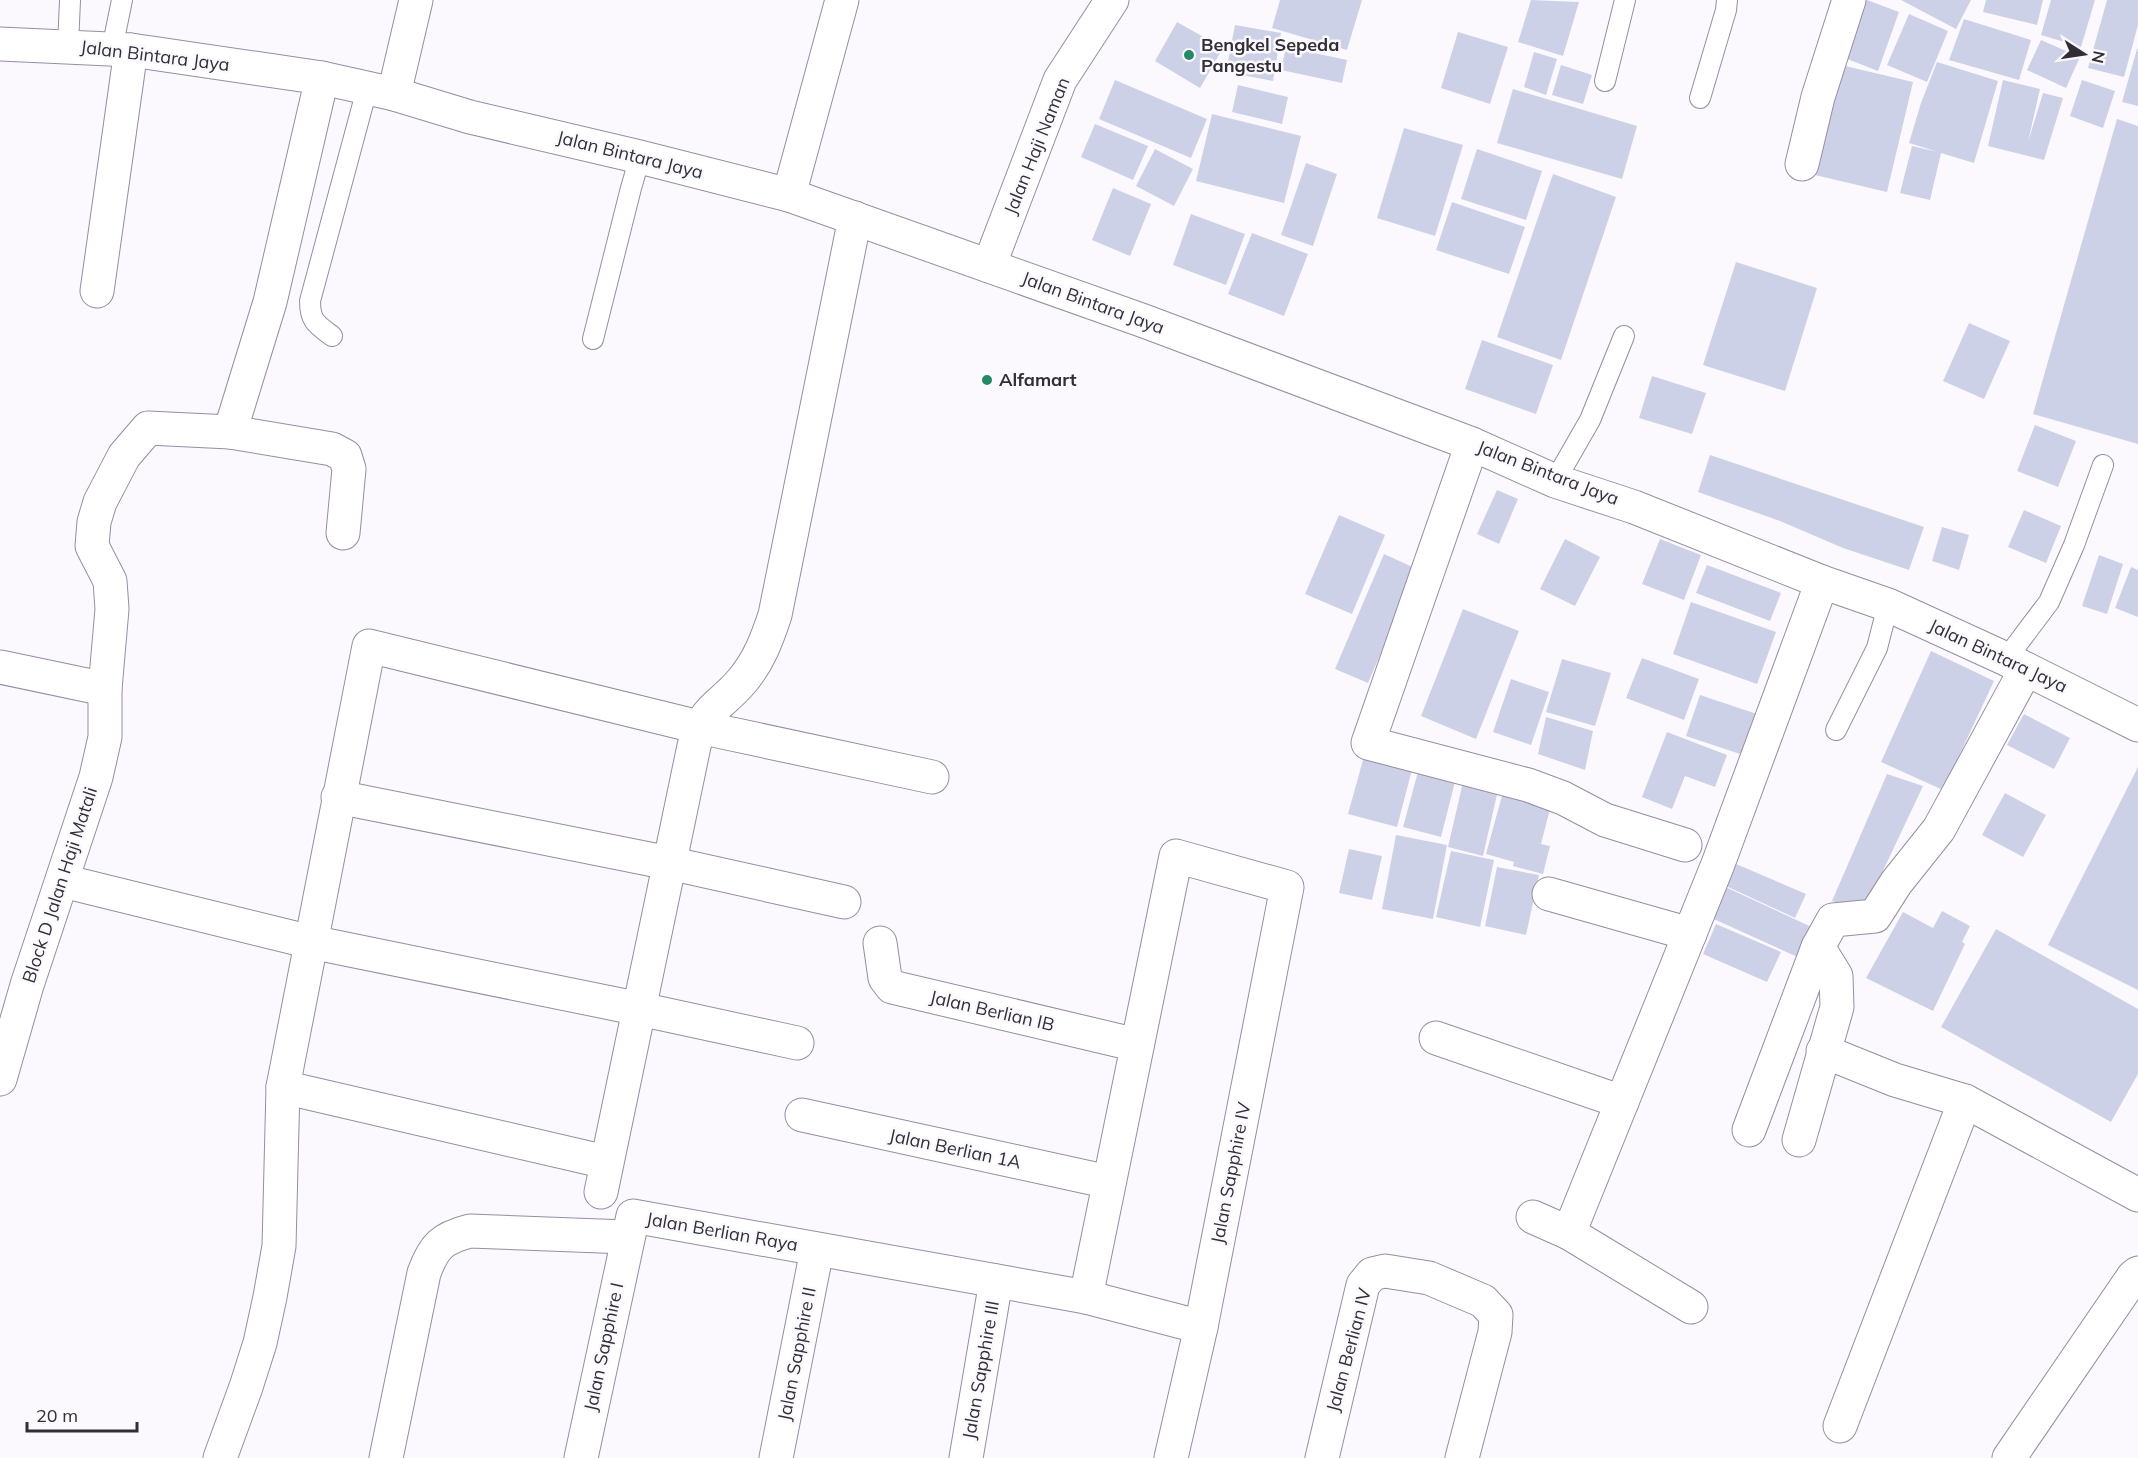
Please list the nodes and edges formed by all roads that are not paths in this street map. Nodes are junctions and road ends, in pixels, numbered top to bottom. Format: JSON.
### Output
{"nodes":[{"id":1,"x":70,"y":0,"type":"edge"},
{"id":2,"x":122,"y":0,"type":"edge"},
{"id":3,"x":416,"y":0,"type":"edge"},
{"id":4,"x":842,"y":0,"type":"edge"},
{"id":5,"x":1112,"y":0,"type":"edge"},
{"id":6,"x":1625,"y":0,"type":"edge"},
{"id":7,"x":1727,"y":0,"type":"edge"},
{"id":8,"x":1849,"y":0,"type":"edge"},
{"id":9,"x":0,"y":44,"type":"edge"},
{"id":10,"x":68,"y":46,"type":"junction"},
{"id":11,"x":122,"y":50,"type":"junction"},
{"id":12,"x":322,"y":78,"type":"junction"},
{"id":13,"x":1605,"y":81,"type":"dead end"},
{"id":14,"x":381,"y":91,"type":"junction"},
{"id":15,"x":1700,"y":98,"type":"dead end"},
{"id":16,"x":640,"y":157,"type":"junction"},
{"id":17,"x":1802,"y":164,"type":"dead end"},
{"id":18,"x":789,"y":195,"type":"junction"},
{"id":19,"x":855,"y":218,"type":"junction"},
{"id":20,"x":990,"y":266,"type":"junction"},
{"id":21,"x":97,"y":291,"type":"dead end"},
{"id":22,"x":332,"y":336,"type":"dead end"},
{"id":23,"x":1624,"y":336,"type":"dead end"},
{"id":24,"x":593,"y":339,"type":"dead end"},
{"id":25,"x":230,"y":432,"type":"junction"},
{"id":26,"x":1472,"y":444,"type":"junction"},
{"id":27,"x":2103,"y":465,"type":"dead end"},
{"id":28,"x":1555,"y":481,"type":"junction"},
{"id":29,"x":343,"y":533,"type":"dead end"},
{"id":30,"x":1822,"y":582,"type":"junction"},
{"id":31,"x":1888,"y":604,"type":"junction"},
{"id":32,"x":2016,"y":664,"type":"junction"},
{"id":33,"x":0,"y":667,"type":"edge"},
{"id":34,"x":105,"y":689,"type":"junction"},
{"id":35,"x":2138,"y":725,"type":"edge"},
{"id":36,"x":699,"y":727,"type":"junction"},
{"id":37,"x":1836,"y":730,"type":"dead end"},
{"id":38,"x":932,"y":777,"type":"dead end"},
{"id":39,"x":338,"y":797,"type":"junction"},
{"id":40,"x":1685,"y":845,"type":"dead end"},
{"id":41,"x":669,"y":863,"type":"junction"},
{"id":42,"x":63,"y":881,"type":"junction"},
{"id":43,"x":1549,"y":894,"type":"dead end"},
{"id":44,"x":844,"y":902,"type":"dead end"},
{"id":45,"x":1690,"y":934,"type":"junction"},
{"id":46,"x":311,"y":942,"type":"junction"},
{"id":47,"x":880,"y":943,"type":"dead end"},
{"id":48,"x":1818,"y":947,"type":"junction"},
{"id":49,"x":640,"y":1009,"type":"junction"},
{"id":50,"x":1436,"y":1038,"type":"dead end"},
{"id":51,"x":797,"y":1043,"type":"dead end"},
{"id":52,"x":1137,"y":1045,"type":"junction"},
{"id":53,"x":1824,"y":1052,"type":"junction"},
{"id":54,"x":0,"y":1079,"type":"edge"},
{"id":55,"x":283,"y":1087,"type":"junction"},
{"id":56,"x":1965,"y":1101,"type":"junction"},
{"id":57,"x":1622,"y":1102,"type":"junction"},
{"id":58,"x":802,"y":1115,"type":"dead end"},
{"id":59,"x":1749,"y":1130,"type":"dead end"},
{"id":60,"x":1799,"y":1140,"type":"dead end"},
{"id":61,"x":1109,"y":1182,"type":"junction"},
{"id":62,"x":2138,"y":1195,"type":"edge"},
{"id":63,"x":1533,"y":1217,"type":"dead end"},
{"id":64,"x":1569,"y":1233,"type":"junction"},
{"id":65,"x":627,"y":1237,"type":"junction"},
{"id":66,"x":817,"y":1250,"type":"junction"},
{"id":67,"x":2138,"y":1273,"type":"edge"},
{"id":68,"x":996,"y":1281,"type":"junction"},
{"id":69,"x":1086,"y":1297,"type":"junction"},
{"id":70,"x":1691,"y":1307,"type":"dead end"},
{"id":71,"x":1201,"y":1327,"type":"junction"},
{"id":72,"x":1839,"y":1426,"type":"dead end"},
{"id":73,"x":220,"y":1458,"type":"edge"},
{"id":74,"x":386,"y":1458,"type":"edge"},
{"id":75,"x":581,"y":1458,"type":"edge"},
{"id":76,"x":776,"y":1458,"type":"edge"},
{"id":77,"x":966,"y":1458,"type":"edge"},
{"id":78,"x":1171,"y":1458,"type":"edge"},
{"id":79,"x":1322,"y":1458,"type":"edge"},
{"id":80,"x":1462,"y":1458,"type":"edge"},
{"id":81,"x":2009,"y":1458,"type":"edge"}],
"edges":[{"from":1,"to":10,"type":"lane"},
{"from":2,"to":11,"type":"lane"},
{"from":3,"to":14,"type":"street"},
{"from":4,"to":18,"type":"street"},
{"from":5,"to":20,"type":"street","name":"Jalan Haji Naman"},
{"from":6,"to":13,"type":"lane"},
{"from":7,"to":15,"type":"lane"},
{"from":8,"to":17,"type":"street"},
{"from":9,"to":10,"type":"street","name":"Jalan Bintara Jaya"},
{"from":10,"to":11,"type":"street","name":"Jalan Bintara Jaya"},
{"from":11,"to":12,"type":"street","name":"Jalan Bintara Jaya"},
{"from":11,"to":21,"type":"street"},
{"from":12,"to":14,"type":"street","name":"Jalan Bintara Jaya"},
{"from":12,"to":25,"type":"street"},
{"from":14,"to":16,"type":"street","name":"Jalan Bintara Jaya"},
{"from":14,"to":22,"type":"lane"},
{"from":16,"to":18,"type":"street","name":"Jalan Bintara Jaya"},
{"from":16,"to":24,"type":"lane"},
{"from":18,"to":19,"type":"street","name":"Jalan Bintara Jaya"},
{"from":19,"to":20,"type":"street","name":"Jalan Bintara Jaya"},
{"from":19,"to":36,"type":"street"},
{"from":20,"to":26,"type":"street","name":"Jalan Bintara Jaya"},
{"from":23,"to":28,"type":"lane"},
{"from":25,"to":29,"type":"street"},
{"from":25,"to":34,"type":"street","name":"Block D Jalan Haji Matali"},
{"from":26,"to":28,"type":"street","name":"Jalan Bintara Jaya"},
{"from":26,"to":40,"type":"street"},
{"from":27,"to":32,"type":"lane"},
{"from":28,"to":30,"type":"street","name":"Jalan Bintara Jaya"},
{"from":30,"to":31,"type":"street","name":"Jalan Bintara Jaya"},
{"from":30,"to":45,"type":"street"},
{"from":31,"to":32,"type":"street","name":"Jalan Bintara Jaya"},
{"from":31,"to":37,"type":"lane"},
{"from":32,"to":35,"type":"street","name":"Jalan Bintara Jaya"},
{"from":32,"to":48,"type":"street"},
{"from":33,"to":34,"type":"street"},
{"from":34,"to":42,"type":"street","name":"Block D Jalan Haji Matali"},
{"from":36,"to":38,"type":"street"},
{"from":36,"to":39,"type":"street"},
{"from":36,"to":41,"type":"street"},
{"from":39,"to":41,"type":"street"},
{"from":39,"to":46,"type":"street"},
{"from":41,"to":44,"type":"street"},
{"from":41,"to":49,"type":"street"},
{"from":42,"to":46,"type":"street"},
{"from":42,"to":54,"type":"street","name":"Block D Jalan Haji Matali"},
{"from":43,"to":45,"type":"street"},
{"from":45,"to":57,"type":"street"},
{"from":46,"to":49,"type":"street"},
{"from":46,"to":55,"type":"street"},
{"from":47,"to":52,"type":"street","name":"Jalan Berlian IB"},
{"from":48,"to":53,"type":"street"},
{"from":48,"to":59,"type":"street"},
{"from":49,"to":51,"type":"street"},
{"from":49,"to":55,"type":"street"},
{"from":50,"to":57,"type":"street"},
{"from":52,"to":61,"type":"street"},
{"from":52,"to":71,"type":"street","name":"Jalan Sapphire IV"},
{"from":53,"to":56,"type":"street"},
{"from":53,"to":60,"type":"street"},
{"from":55,"to":73,"type":"street"},
{"from":56,"to":62,"type":"street"},
{"from":56,"to":72,"type":"street"},
{"from":57,"to":64,"type":"street"},
{"from":58,"to":61,"type":"street","name":"Jalan Berlian 1A"},
{"from":61,"to":69,"type":"street"},
{"from":63,"to":64,"type":"street"},
{"from":64,"to":70,"type":"street"},
{"from":65,"to":66,"type":"street","name":"Jalan Berlian Raya"},
{"from":65,"to":74,"type":"street","name":"Jalan Berlian Raya"},
{"from":65,"to":75,"type":"street","name":"Jalan Sapphire I"},
{"from":66,"to":68,"type":"street","name":"Jalan Berlian Raya"},
{"from":66,"to":76,"type":"street","name":"Jalan Sapphire II"},
{"from":67,"to":81,"type":"street"},
{"from":68,"to":69,"type":"street","name":"Jalan Berlian Raya"},
{"from":68,"to":77,"type":"street","name":"Jalan Sapphire III"},
{"from":69,"to":71,"type":"street","name":"Jalan Berlian Raya"},
{"from":71,"to":78,"type":"street","name":"Jalan Sapphire IV"},
{"from":79,"to":80,"type":"street","name":"Jalan Berlian IV"}]}
